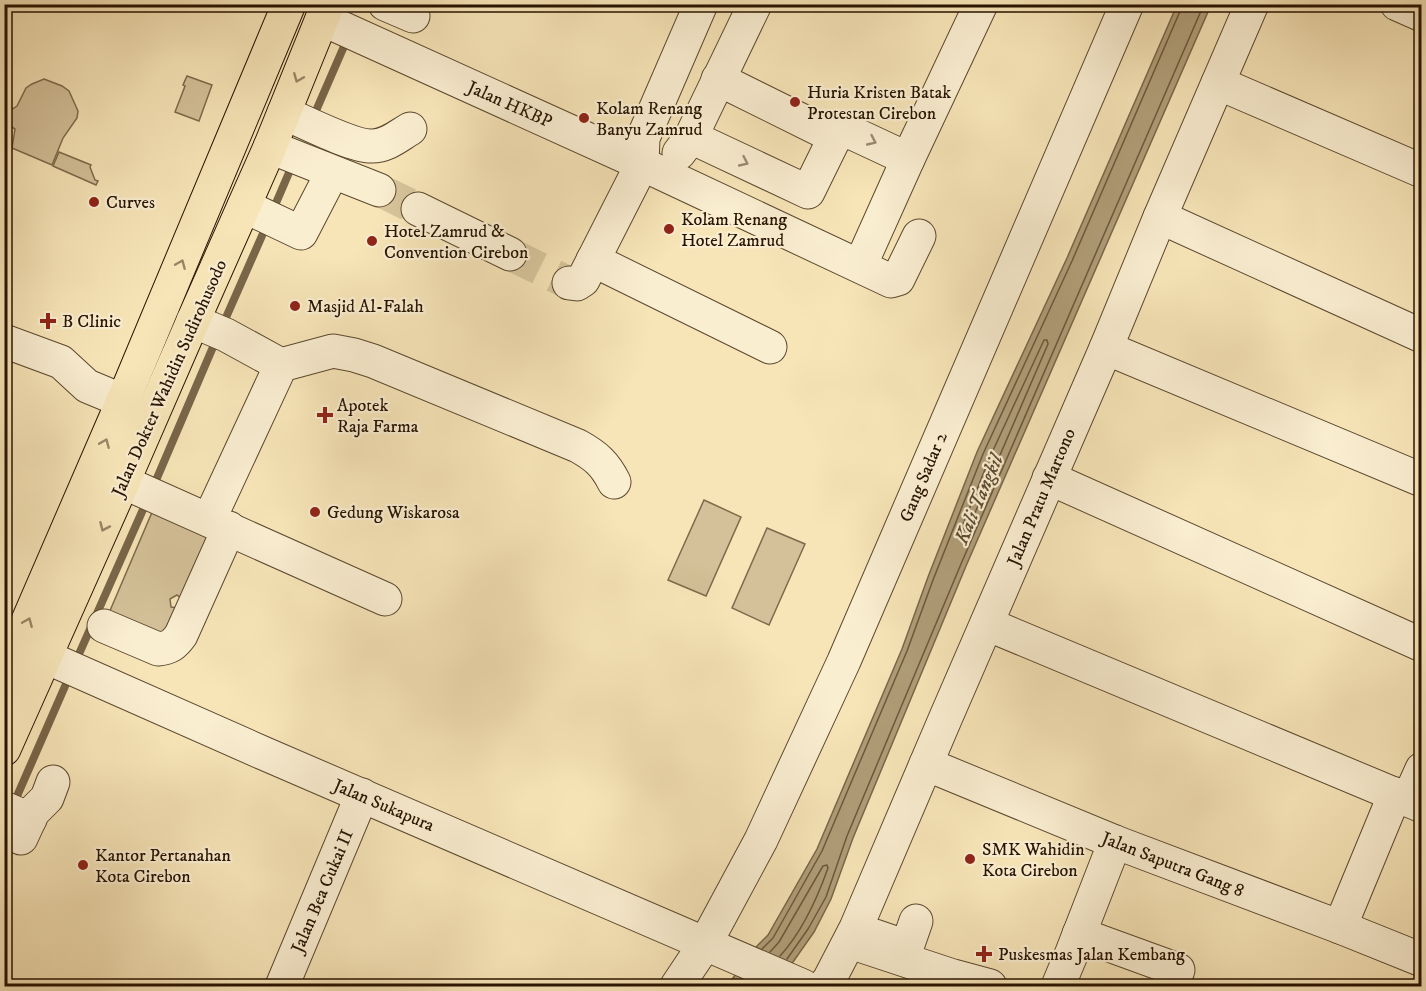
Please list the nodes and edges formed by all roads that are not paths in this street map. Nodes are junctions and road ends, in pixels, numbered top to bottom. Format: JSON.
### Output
{"nodes":[{"id":1,"x":289,"y":4,"type":"edge"},
{"id":2,"x":701,"y":4,"type":"edge"},
{"id":3,"x":755,"y":4,"type":"edge"},
{"id":4,"x":981,"y":4,"type":"edge"},
{"id":5,"x":1127,"y":4,"type":"edge"},
{"id":6,"x":1252,"y":4,"type":"edge"},
{"id":7,"x":1398,"y":4,"type":"edge"},
{"id":8,"x":1422,"y":15,"type":"edge"},
{"id":9,"x":320,"y":24,"type":"edge"},
{"id":10,"x":277,"y":34,"type":"junction"},
{"id":11,"x":718,"y":79,"type":"junction"},
{"id":12,"x":1218,"y":83,"type":"junction"},
{"id":13,"x":284,"y":113,"type":"junction"},
{"id":14,"x":410,"y":129,"type":"dead end"},
{"id":15,"x":691,"y":137,"type":"junction"},
{"id":16,"x":835,"y":137,"type":"junction"},
{"id":17,"x":270,"y":147,"type":"junction"},
{"id":18,"x":908,"y":159,"type":"junction"},
{"id":19,"x":652,"y":169,"type":"junction"},
{"id":20,"x":1422,"y":171,"type":"edge"},
{"id":21,"x":332,"y":173,"type":"junction"},
{"id":22,"x":379,"y":190,"type":"tunnel mouth"},
{"id":23,"x":244,"y":206,"type":"junction"},
{"id":24,"x":418,"y":209,"type":"tunnel mouth"},
{"id":25,"x":1160,"y":217,"type":"junction"},
{"id":26,"x":919,"y":236,"type":"dead end"},
{"id":27,"x":510,"y":254,"type":"tunnel mouth"},
{"id":28,"x":593,"y":260,"type":"junction"},
{"id":29,"x":860,"y":266,"type":"junction"},
{"id":30,"x":569,"y":283,"type":"dead end"},
{"id":31,"x":162,"y":308,"type":"junction"},
{"id":32,"x":193,"y":321,"type":"junction"},
{"id":33,"x":1422,"y":336,"type":"edge"},
{"id":34,"x":4,"y":341,"type":"edge"},
{"id":35,"x":770,"y":347,"type":"dead end"},
{"id":36,"x":1106,"y":348,"type":"junction"},
{"id":37,"x":281,"y":365,"type":"junction"},
{"id":38,"x":123,"y":400,"type":"junction"},
{"id":39,"x":1049,"y":478,"type":"junction"},
{"id":40,"x":1422,"y":480,"type":"edge"},
{"id":41,"x":123,"y":482,"type":"junction"},
{"id":42,"x":614,"y":482,"type":"dead end"},
{"id":43,"x":219,"y":524,"type":"junction"},
{"id":44,"x":385,"y":599,"type":"dead end"},
{"id":45,"x":987,"y":624,"type":"junction"},
{"id":46,"x":104,"y":626,"type":"dead end"},
{"id":47,"x":1422,"y":645,"type":"edge"},
{"id":48,"x":46,"y":657,"type":"junction"},
{"id":49,"x":4,"y":676,"type":"edge"},
{"id":50,"x":4,"y":749,"type":"edge"},
{"id":51,"x":926,"y":764,"type":"junction"},
{"id":52,"x":1422,"y":769,"type":"edge"},
{"id":53,"x":53,"y":782,"type":"dead end"},
{"id":54,"x":362,"y":795,"type":"junction"},
{"id":55,"x":1408,"y":800,"type":"edge"},
{"id":56,"x":19,"y":822,"type":"edge"},
{"id":57,"x":1115,"y":842,"type":"junction"},
{"id":58,"x":916,"y":921,"type":"dead end"},
{"id":59,"x":1340,"y":927,"type":"junction"},
{"id":60,"x":1079,"y":935,"type":"junction"},
{"id":61,"x":855,"y":947,"type":"junction"},
{"id":62,"x":714,"y":948,"type":"junction"},
{"id":63,"x":1422,"y":960,"type":"edge"},
{"id":64,"x":1172,"y":981,"type":"edge"},
{"id":65,"x":797,"y":984,"type":"edge"},
{"id":66,"x":282,"y":987,"type":"edge"},
{"id":67,"x":676,"y":987,"type":"edge"},
{"id":68,"x":824,"y":987,"type":"edge"},
{"id":69,"x":990,"y":987,"type":"edge"},
{"id":70,"x":1058,"y":987,"type":"edge"}],
"edges":[{"from":1,"to":10,"type":"main road","name":"Jalan Dokter Wahidin Sudirohusodo"},
{"from":2,"to":19,"type":"street"},
{"from":3,"to":11,"type":"street"},
{"from":4,"to":18,"type":"street"},
{"from":5,"to":62,"type":"street","name":"Gang Sadar 2"},
{"from":6,"to":12,"type":"street","name":"Jalan Pratu Martono"},
{"from":7,"to":8,"type":"street"},
{"from":9,"to":10,"type":"main road"},
{"from":9,"to":13,"type":"main road","name":"Jalan Dokter Wahidin Sudirohusodo","one_way":true},
{"from":9,"to":19,"type":"street","name":"Jalan HKBP"},
{"from":31,"to":10,"type":"main road","name":"Jalan Dokter Wahidin Sudirohusodo","one_way":true},
{"from":11,"to":15,"type":"street"},
{"from":11,"to":16,"type":"street"},
{"from":12,"to":20,"type":"street"},
{"from":12,"to":25,"type":"street","name":"Jalan Pratu Martono"},
{"from":13,"to":14,"type":"street"},
{"from":13,"to":17,"type":"main road","name":"Jalan Dokter Wahidin Sudirohusodo"},
{"from":15,"to":16,"type":"street","one_way":true},
{"from":15,"to":19,"type":"street"},
{"from":16,"to":18,"type":"street","one_way":true},
{"from":17,"to":21,"type":"street"},
{"from":17,"to":23,"type":"main road","name":"Jalan Dokter Wahidin Sudirohusodo"},
{"from":18,"to":29,"type":"street"},
{"from":19,"to":28,"type":"street"},
{"from":19,"to":29,"type":"street","name":"Jalan HKBP"},
{"from":21,"to":22,"type":"street"},
{"from":21,"to":23,"type":"street"},
{"from":23,"to":32,"type":"main road","name":"Jalan Dokter Wahidin Sudirohusodo"},
{"from":24,"to":27,"type":"street"},
{"from":25,"to":33,"type":"street"},
{"from":25,"to":36,"type":"street","name":"Jalan Pratu Martono"},
{"from":26,"to":29,"type":"street","name":"Jalan HKBP"},
{"from":28,"to":30,"type":"street"},
{"from":28,"to":35,"type":"street"},
{"from":31,"to":32,"type":"main road"},
{"from":31,"to":38,"type":"main road","name":"Jalan Dokter Wahidin Sudirohusodo"},
{"from":32,"to":37,"type":"street"},
{"from":32,"to":41,"type":"main road","name":"Jalan Dokter Wahidin Sudirohusodo"},
{"from":34,"to":38,"type":"street"},
{"from":36,"to":39,"type":"street","name":"Jalan Pratu Martono"},
{"from":36,"to":40,"type":"street"},
{"from":37,"to":42,"type":"street"},
{"from":37,"to":43,"type":"street"},
{"from":49,"to":38,"type":"main road","name":"Jalan Dokter Wahidin Sudirohusodo","one_way":true},
{"from":39,"to":45,"type":"street","name":"Jalan Pratu Martono"},
{"from":39,"to":47,"type":"street"},
{"from":41,"to":43,"type":"street"},
{"from":41,"to":48,"type":"main road","name":"Jalan Dokter Wahidin Sudirohusodo","one_way":true},
{"from":43,"to":44,"type":"street"},
{"from":43,"to":46,"type":"street"},
{"from":45,"to":51,"type":"street","name":"Jalan Pratu Martono"},
{"from":45,"to":55,"type":"street"},
{"from":48,"to":50,"type":"main road","name":"Jalan Dokter Wahidin Sudirohusodo"},
{"from":48,"to":54,"type":"street","name":"Jalan Sukapura"},
{"from":51,"to":57,"type":"street","name":"Jalan Saputra Gang 8"},
{"from":51,"to":61,"type":"street","name":"Jalan Pratu Martono"},
{"from":52,"to":55,"type":"street"},
{"from":53,"to":56,"type":"street"},
{"from":54,"to":62,"type":"street","name":"Jalan Sukapura"},
{"from":54,"to":66,"type":"street","name":"Jalan Bea Cukai II"},
{"from":55,"to":59,"type":"street"},
{"from":57,"to":59,"type":"street","name":"Jalan Saputra Gang 8"},
{"from":57,"to":60,"type":"street"},
{"from":58,"to":61,"type":"street"},
{"from":59,"to":63,"type":"street","name":"Jalan Saputra Gang 8"},
{"from":60,"to":64,"type":"street"},
{"from":60,"to":70,"type":"street"},
{"from":61,"to":68,"type":"street","name":"Jalan Pratu Martono"},
{"from":61,"to":69,"type":"street"},
{"from":62,"to":65,"type":"street","name":"Jalan Sukapura"},
{"from":62,"to":67,"type":"street","name":"Gang Sadar 2"}]}
